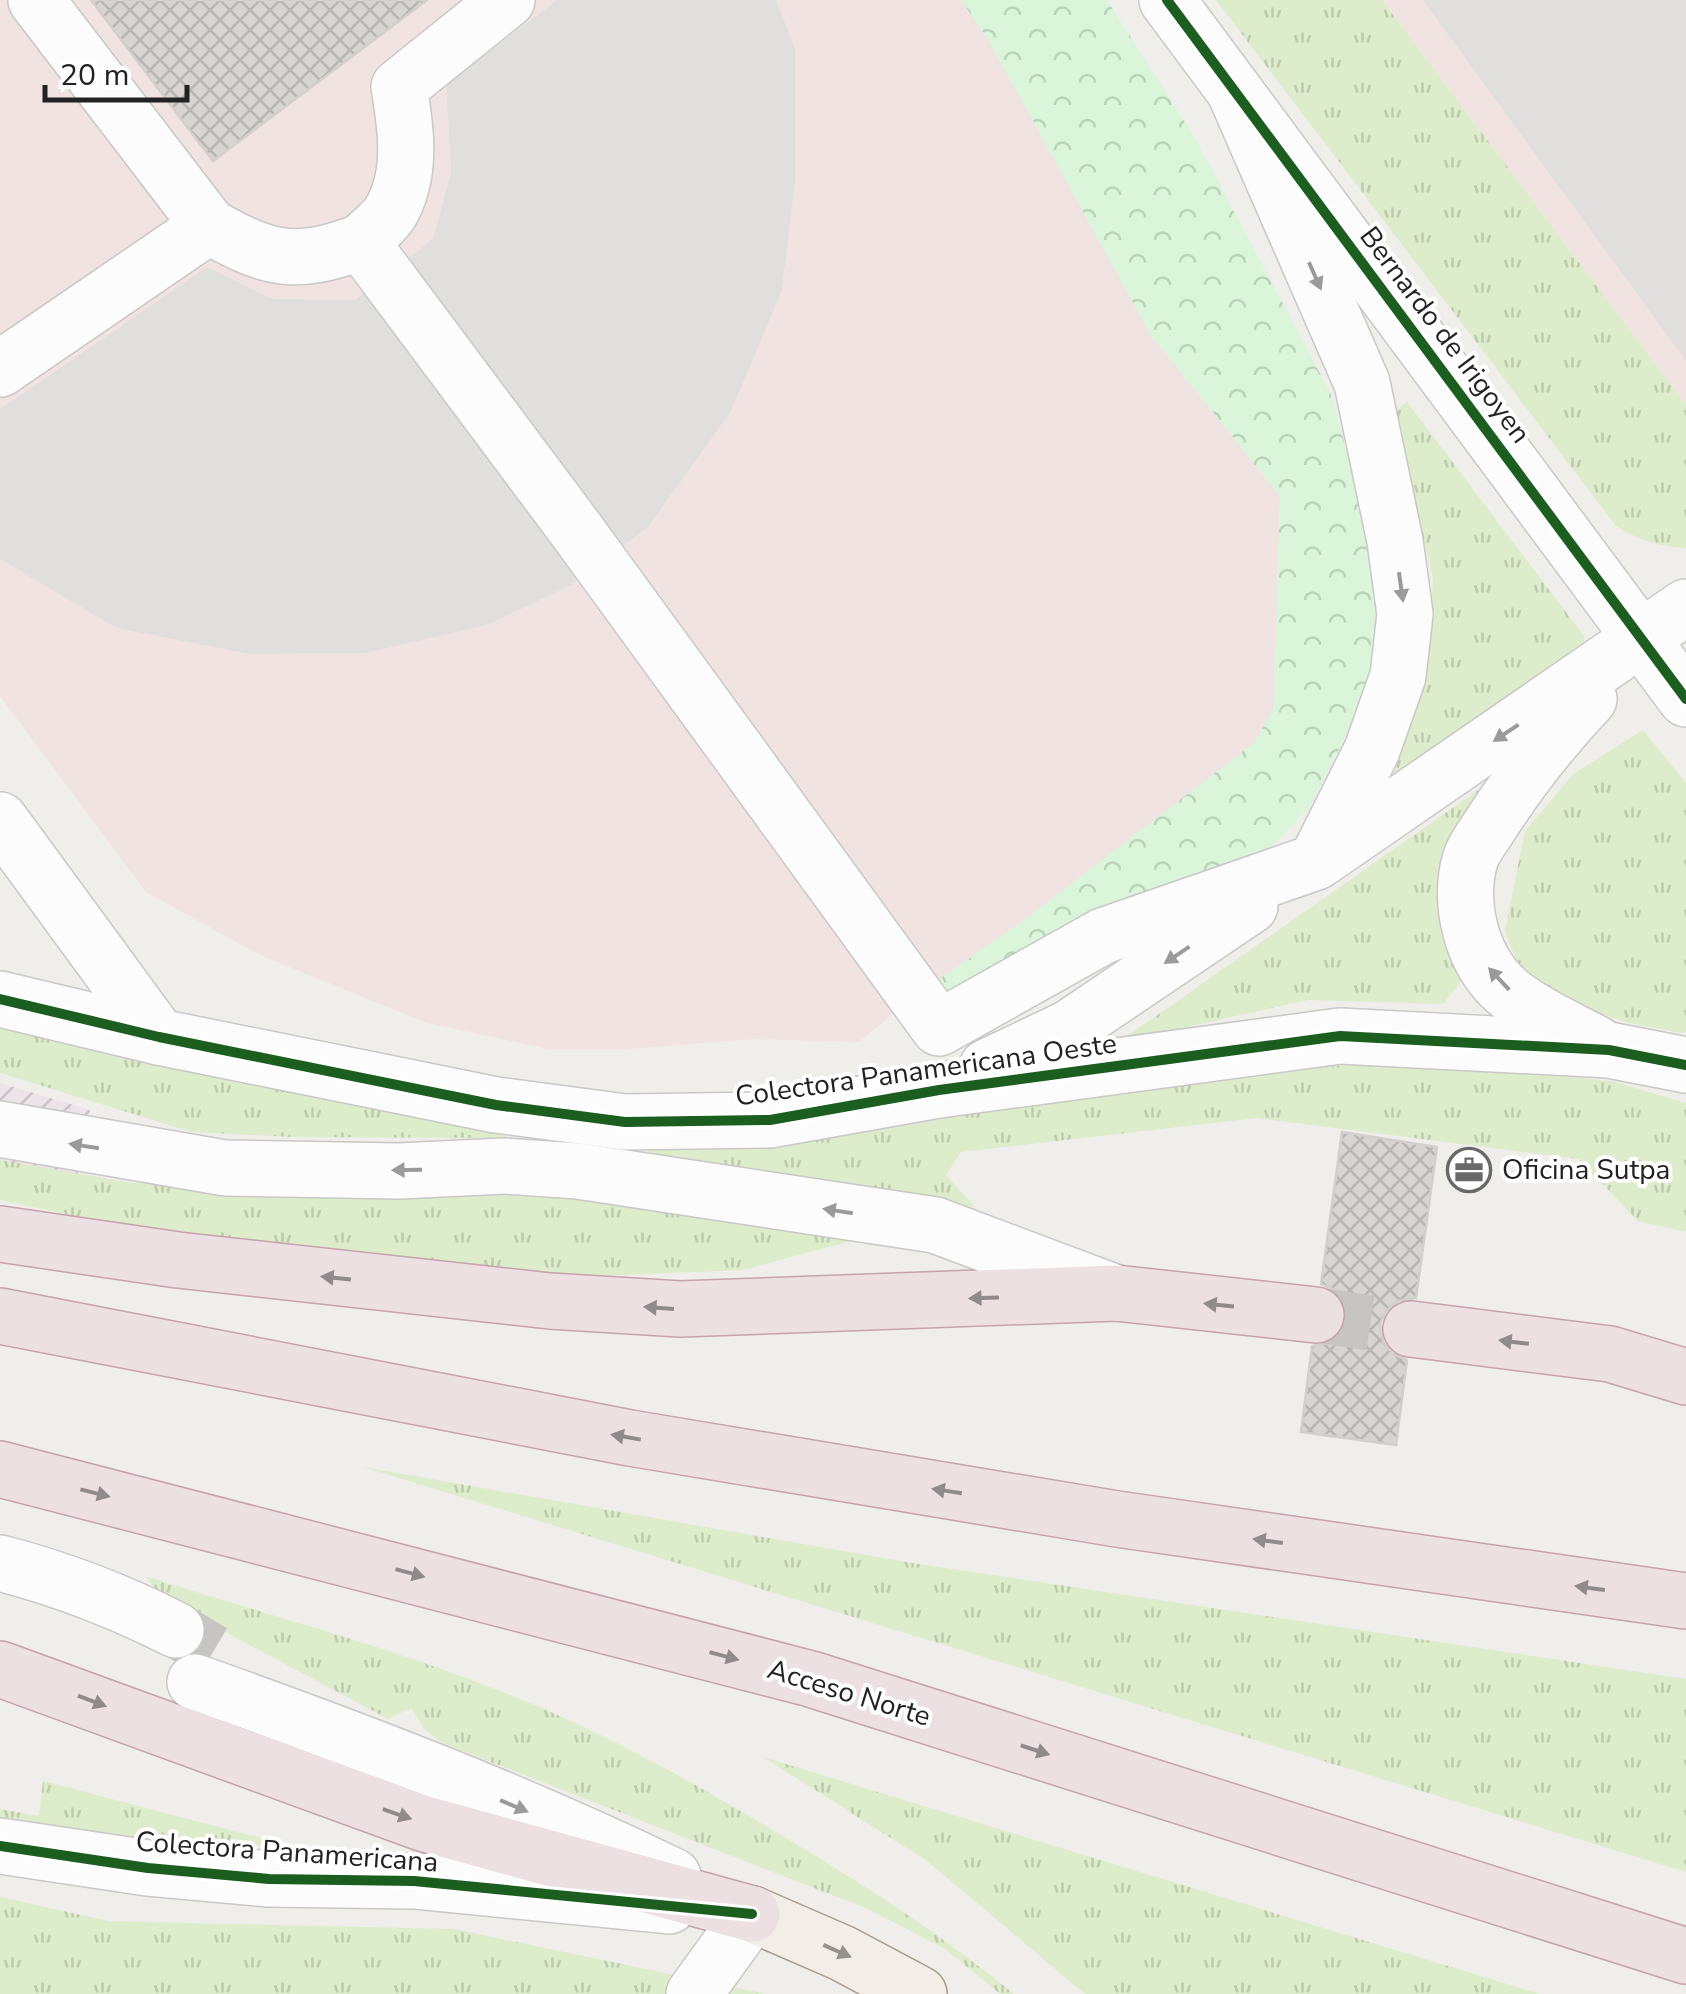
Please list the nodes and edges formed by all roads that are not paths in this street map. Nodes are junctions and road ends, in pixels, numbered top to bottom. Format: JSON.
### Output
{"nodes":[{"id":1,"x":36,"y":0,"type":"edge"},
{"id":2,"x":507,"y":0,"type":"edge"},
{"id":3,"x":1167,"y":0,"type":"edge"},
{"id":4,"x":1234,"y":90,"type":"junction"},
{"id":5,"x":209,"y":226,"type":"junction"},
{"id":6,"x":362,"y":242,"type":"junction"},
{"id":7,"x":0,"y":370,"type":"edge"},
{"id":8,"x":1673,"y":650,"type":"edge"},
{"id":9,"x":0,"y":820,"type":"edge"},
{"id":10,"x":1316,"y":862,"type":"junction"},
{"id":11,"x":0,"y":998,"type":"edge"},
{"id":12,"x":159,"y":1037,"type":"junction"},
{"id":13,"x":1609,"y":1050,"type":"junction"},
{"id":14,"x":1686,"y":1065,"type":"edge"},
{"id":15,"x":939,"y":1090,"type":"junction"},
{"id":16,"x":0,"y":1130,"type":"edge"},
{"id":17,"x":0,"y":1234,"type":"edge"},
{"id":18,"x":1116,"y":1293,"type":"junction"},
{"id":19,"x":0,"y":1316,"type":"edge"},
{"id":20,"x":1316,"y":1316,"type":"tunnel mouth"},
{"id":21,"x":1412,"y":1329,"type":"tunnel mouth"},
{"id":22,"x":1686,"y":1334,"type":"edge"},
{"id":23,"x":1610,"y":1354,"type":"junction"},
{"id":24,"x":1686,"y":1377,"type":"edge"},
{"id":25,"x":0,"y":1470,"type":"edge"},
{"id":26,"x":0,"y":1563,"type":"edge"},
{"id":27,"x":0,"y":1581,"type":"edge"},
{"id":28,"x":1686,"y":1602,"type":"edge"},
{"id":29,"x":185,"y":1657,"type":"junction"},
{"id":30,"x":0,"y":1669,"type":"edge"},
{"id":31,"x":0,"y":1846,"type":"edge"},
{"id":32,"x":752,"y":1914,"type":"junction"},
{"id":33,"x":1686,"y":1956,"type":"edge"},
{"id":34,"x":694,"y":1994,"type":"edge"},
{"id":35,"x":919,"y":1994,"type":"edge"}],
"edges":[{"from":1,"to":5,"type":"street"},
{"from":2,"to":6,"type":"street"},
{"from":3,"to":4,"type":"street","name":"Bernardo de Irigoyen"},
{"from":4,"to":8,"type":"street","name":"Bernardo de Irigoyen"},
{"from":4,"to":10,"type":"street","one_way":true},
{"from":5,"to":6,"type":"street"},
{"from":5,"to":7,"type":"street"},
{"from":6,"to":10,"type":"street"},
{"from":8,"to":10,"type":"street","one_way":true},
{"from":13,"to":8,"type":"street","one_way":true},
{"from":9,"to":12,"type":"street"},
{"from":10,"to":15,"type":"street","one_way":true},
{"from":11,"to":12,"type":"street","name":"Colectora Panamericana Oeste"},
{"from":12,"to":15,"type":"street","name":"Colectora Panamericana Oeste"},
{"from":13,"to":14,"type":"street","name":"Colectora Panamericana Oeste"},
{"from":13,"to":15,"type":"street","name":"Colectora Panamericana Oeste"},
{"from":18,"to":16,"type":"street","one_way":true},
{"from":18,"to":17,"type":"highway","one_way":true},
{"from":20,"to":18,"type":"highway","one_way":true},
{"from":28,"to":19,"type":"highway","one_way":true},
{"from":23,"to":21,"type":"highway","one_way":true},
{"from":22,"to":23,"type":"highway"},
{"from":23,"to":24,"type":"highway"},
{"from":25,"to":33,"type":"highway","name":"Acceso Norte","one_way":true},
{"from":26,"to":29,"type":"street"},
{"from":27,"to":29,"type":"street"},
{"from":29,"to":32,"type":"street","one_way":true},
{"from":30,"to":32,"type":"highway","one_way":true},
{"from":31,"to":32,"type":"street","name":"Colectora Panamericana"},
{"from":32,"to":34,"type":"street"},
{"from":32,"to":35,"type":"main road","name":"Colectora Panamericana","one_way":true}]}
